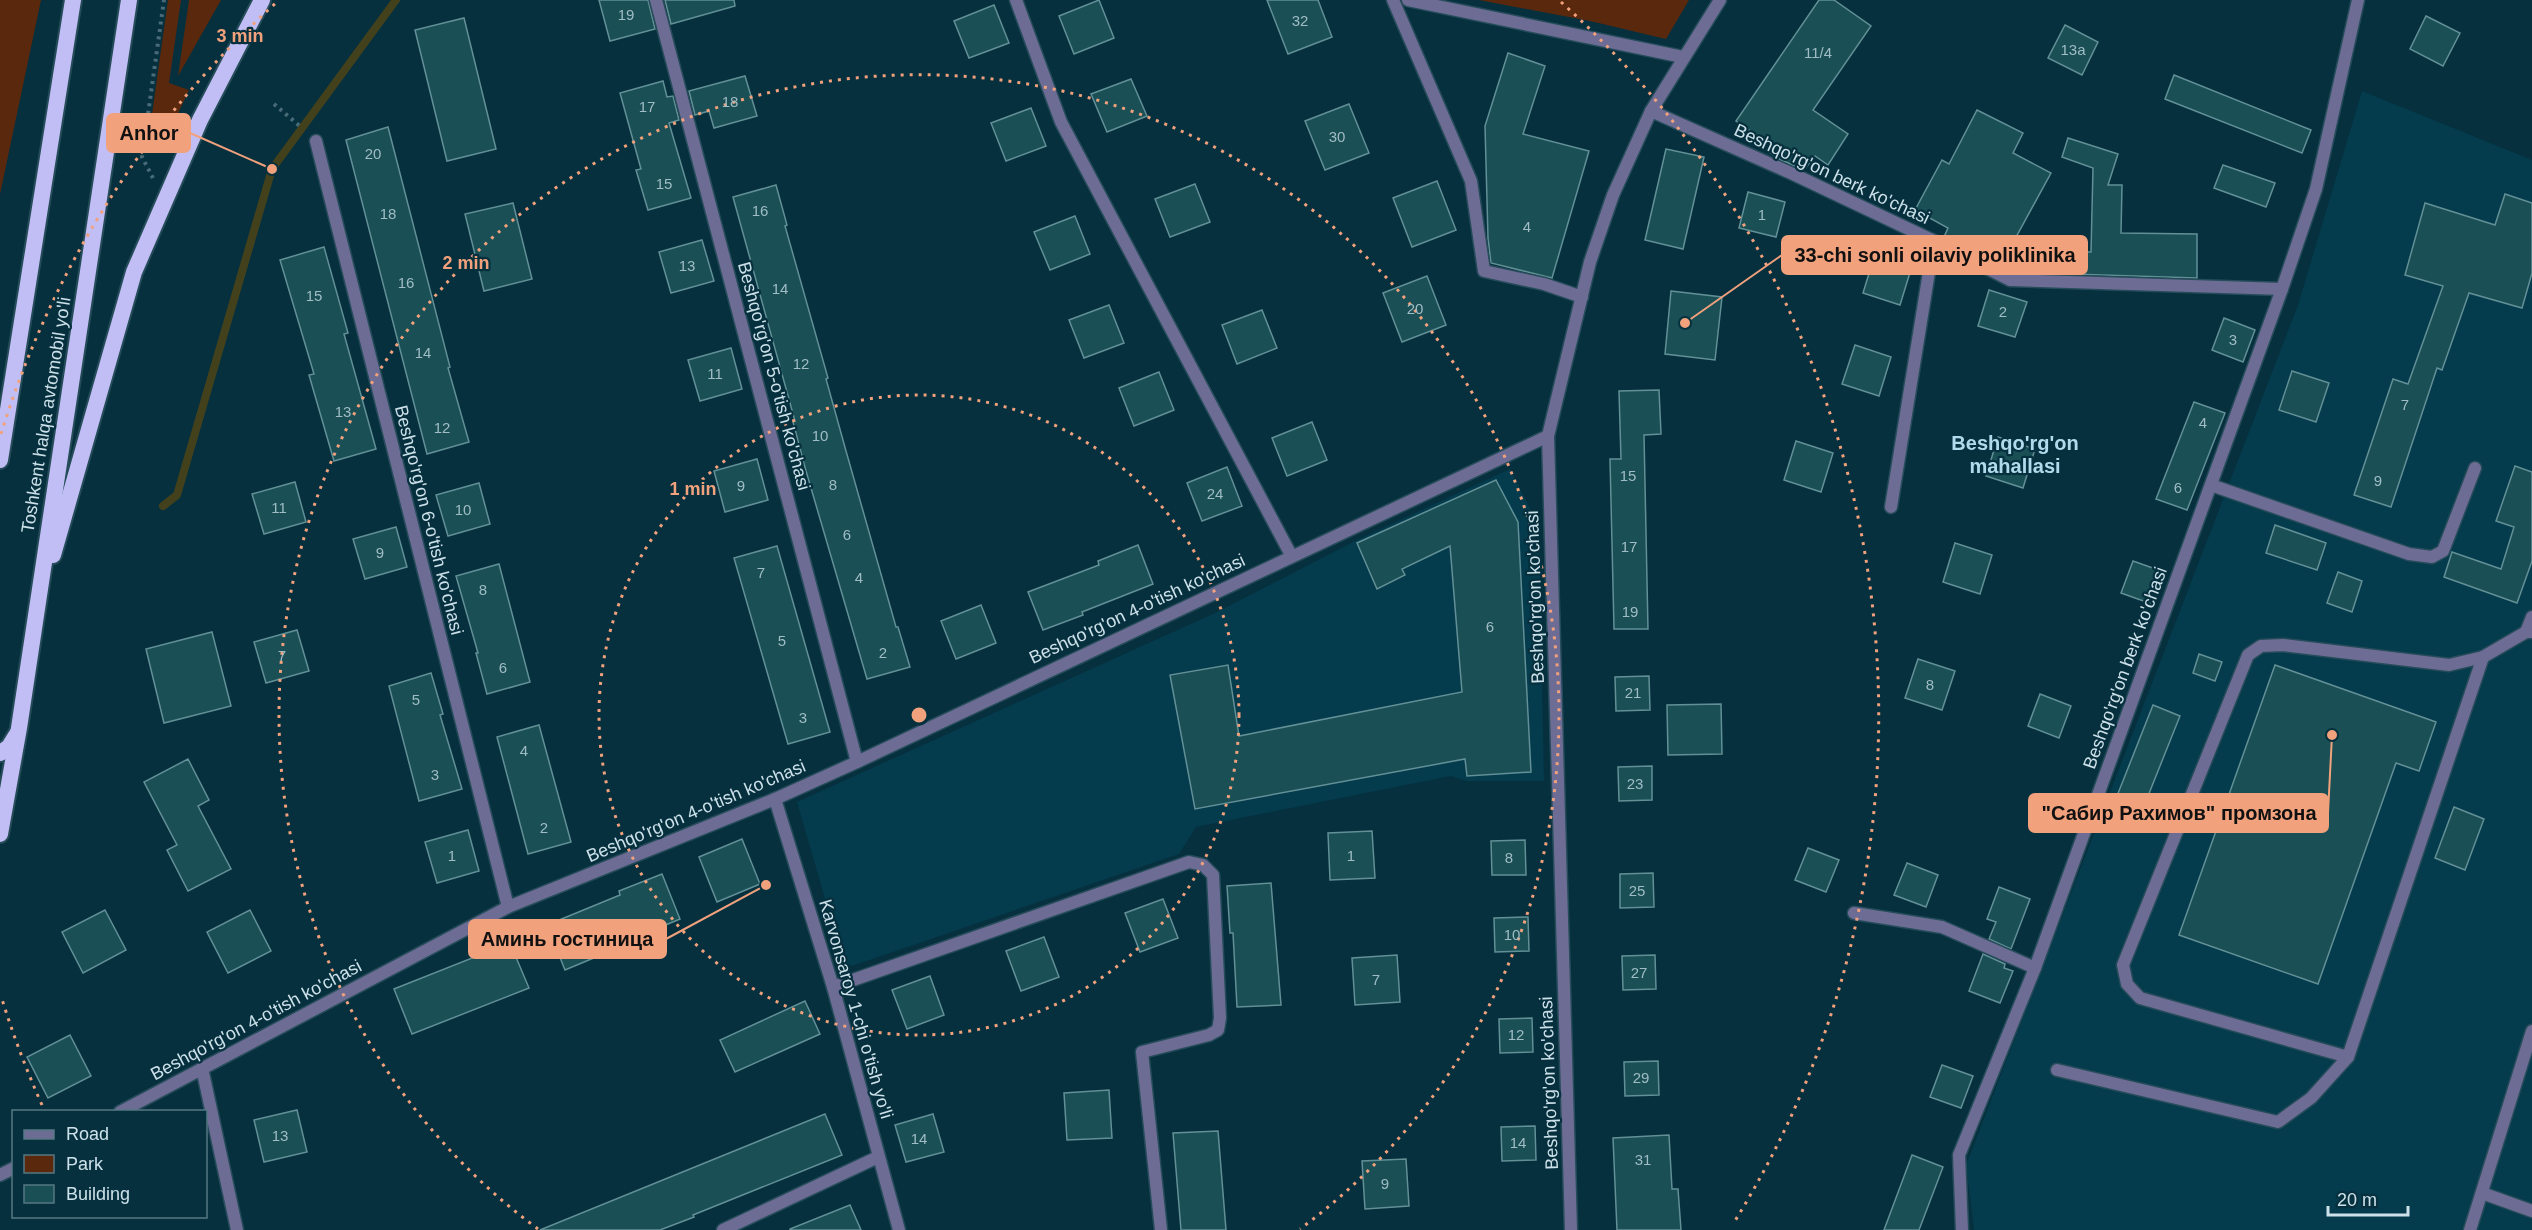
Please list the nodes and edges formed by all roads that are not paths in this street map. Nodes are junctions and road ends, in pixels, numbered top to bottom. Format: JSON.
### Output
{"nodes":[{"id":1,"x":74,"y":0,"type":"edge"},
{"id":2,"x":129,"y":0,"type":"edge"},
{"id":3,"x":262,"y":0,"type":"edge"},
{"id":4,"x":656,"y":0,"type":"edge"},
{"id":5,"x":1016,"y":0,"type":"edge"},
{"id":6,"x":1393,"y":0,"type":"edge"},
{"id":7,"x":1408,"y":0,"type":"edge"},
{"id":8,"x":1720,"y":0,"type":"edge"},
{"id":9,"x":2358,"y":0,"type":"edge"},
{"id":10,"x":1683,"y":57,"type":"junction"},
{"id":11,"x":1651,"y":111,"type":"junction"},
{"id":12,"x":312,"y":138,"type":"road end"},
{"id":13,"x":1934,"y":241,"type":"junction"},
{"id":14,"x":2283,"y":289,"type":"junction"},
{"id":15,"x":1582,"y":297,"type":"junction"},
{"id":16,"x":1548,"y":436,"type":"junction"},
{"id":17,"x":0,"y":460,"type":"edge"},
{"id":18,"x":2475,"y":468,"type":"dead end"},
{"id":19,"x":2211,"y":485,"type":"junction"},
{"id":20,"x":1891,"y":507,"type":"dead end"},
{"id":21,"x":1291,"y":555,"type":"junction"},
{"id":22,"x":37,"y":610,"type":"junction"},
{"id":23,"x":2532,"y":617,"type":"edge"},
{"id":24,"x":2529,"y":632,"type":"edge"},
{"id":25,"x":2483,"y":657,"type":"junction"},
{"id":26,"x":19,"y":728,"type":"junction"},
{"id":27,"x":0,"y":753,"type":"edge"},
{"id":28,"x":857,"y":762,"type":"junction"},
{"id":29,"x":775,"y":799,"type":"junction"},
{"id":30,"x":0,"y":828,"type":"edge"},
{"id":31,"x":508,"y":908,"type":"junction"},
{"id":32,"x":1854,"y":913,"type":"dead end"},
{"id":33,"x":2035,"y":968,"type":"junction"},
{"id":34,"x":833,"y":987,"type":"junction"},
{"id":35,"x":2532,"y":1031,"type":"edge"},
{"id":36,"x":2348,"y":1057,"type":"junction"},
{"id":37,"x":202,"y":1068,"type":"junction"},
{"id":38,"x":2056,"y":1070,"type":"dead end"},
{"id":39,"x":124,"y":1110,"type":"edge"},
{"id":40,"x":878,"y":1157,"type":"junction"},
{"id":41,"x":2482,"y":1193,"type":"junction"},
{"id":42,"x":2532,"y":1211,"type":"edge"},
{"id":43,"x":237,"y":1230,"type":"edge"},
{"id":44,"x":723,"y":1230,"type":"edge"},
{"id":45,"x":899,"y":1230,"type":"edge"},
{"id":46,"x":1161,"y":1230,"type":"edge"},
{"id":47,"x":1571,"y":1230,"type":"edge"},
{"id":48,"x":1962,"y":1230,"type":"edge"},
{"id":49,"x":2470,"y":1230,"type":"edge"}],
"edges":[{"from":1,"to":17,"type":"highway"},
{"from":2,"to":22,"type":"highway","name":"Toshkent halqa avtomobil yo'li"},
{"from":3,"to":22,"type":"highway"},
{"from":4,"to":28,"type":"street","name":"Beshqo'rg'on 5-o'tish ko'chasi"},
{"from":5,"to":21,"type":"street"},
{"from":6,"to":15,"type":"street"},
{"from":7,"to":10,"type":"street"},
{"from":8,"to":10,"type":"street","name":"Beshqo'rg'on ko'chasi"},
{"from":9,"to":14,"type":"street","name":"Beshqo'rg'on berk ko'chasi"},
{"from":10,"to":11,"type":"street","name":"Beshqo'rg'on ko'chasi"},
{"from":11,"to":13,"type":"street","name":"Beshqo'rg'on berk ko'chasi"},
{"from":11,"to":15,"type":"street","name":"Beshqo'rg'on ko'chasi"},
{"from":12,"to":31,"type":"street","name":"Beshqo'rg'on 6-o'tish ko'chasi"},
{"from":13,"to":14,"type":"street","name":"Beshqo'rg'on berk ko'chasi"},
{"from":13,"to":20,"type":"street"},
{"from":14,"to":19,"type":"street","name":"Beshqo'rg'on berk ko'chasi"},
{"from":15,"to":16,"type":"street","name":"Beshqo'rg'on ko'chasi"},
{"from":16,"to":21,"type":"street","name":"Beshqo'rg'on 4-o'tish ko'chasi"},
{"from":16,"to":47,"type":"street","name":"Beshqo'rg'on ko'chasi"},
{"from":18,"to":19,"type":"street"},
{"from":19,"to":33,"type":"street","name":"Beshqo'rg'on berk ko'chasi"},
{"from":21,"to":28,"type":"street","name":"Beshqo'rg'on 4-o'tish ko'chasi"},
{"from":22,"to":26,"type":"highway","name":"Toshkent halqa avtomobil yo'li"},
{"from":23,"to":24,"type":"street"},
{"from":24,"to":25,"type":"street"},
{"from":25,"to":36,"type":"street"},
{"from":25,"to":36,"type":"street"},
{"from":26,"to":27,"type":"highway"},
{"from":26,"to":30,"type":"highway","name":"Toshkent halqa avtomobil yo'li"},
{"from":28,"to":29,"type":"street","name":"Beshqo'rg'on 4-o'tish ko'chasi"},
{"from":29,"to":31,"type":"street","name":"Beshqo'rg'on 4-o'tish ko'chasi"},
{"from":29,"to":34,"type":"street","name":"Karvonsaroy 1-chi o'tish yo'li"},
{"from":31,"to":37,"type":"street","name":"Beshqo'rg'on 4-o'tish ko'chasi"},
{"from":32,"to":33,"type":"street"},
{"from":33,"to":48,"type":"street","name":"Beshqo'rg'on berk ko'chasi"},
{"from":34,"to":40,"type":"street","name":"Karvonsaroy 1-chi o'tish yo'li"},
{"from":34,"to":46,"type":"street"},
{"from":35,"to":41,"type":"street"},
{"from":36,"to":38,"type":"street"},
{"from":37,"to":39,"type":"street","name":"Beshqo'rg'on 4-o'tish ko'chasi"},
{"from":37,"to":43,"type":"street"},
{"from":40,"to":44,"type":"street"},
{"from":40,"to":45,"type":"street","name":"Karvonsaroy 1-chi o'tish yo'li"},
{"from":41,"to":42,"type":"street"},
{"from":41,"to":49,"type":"street"}]}
